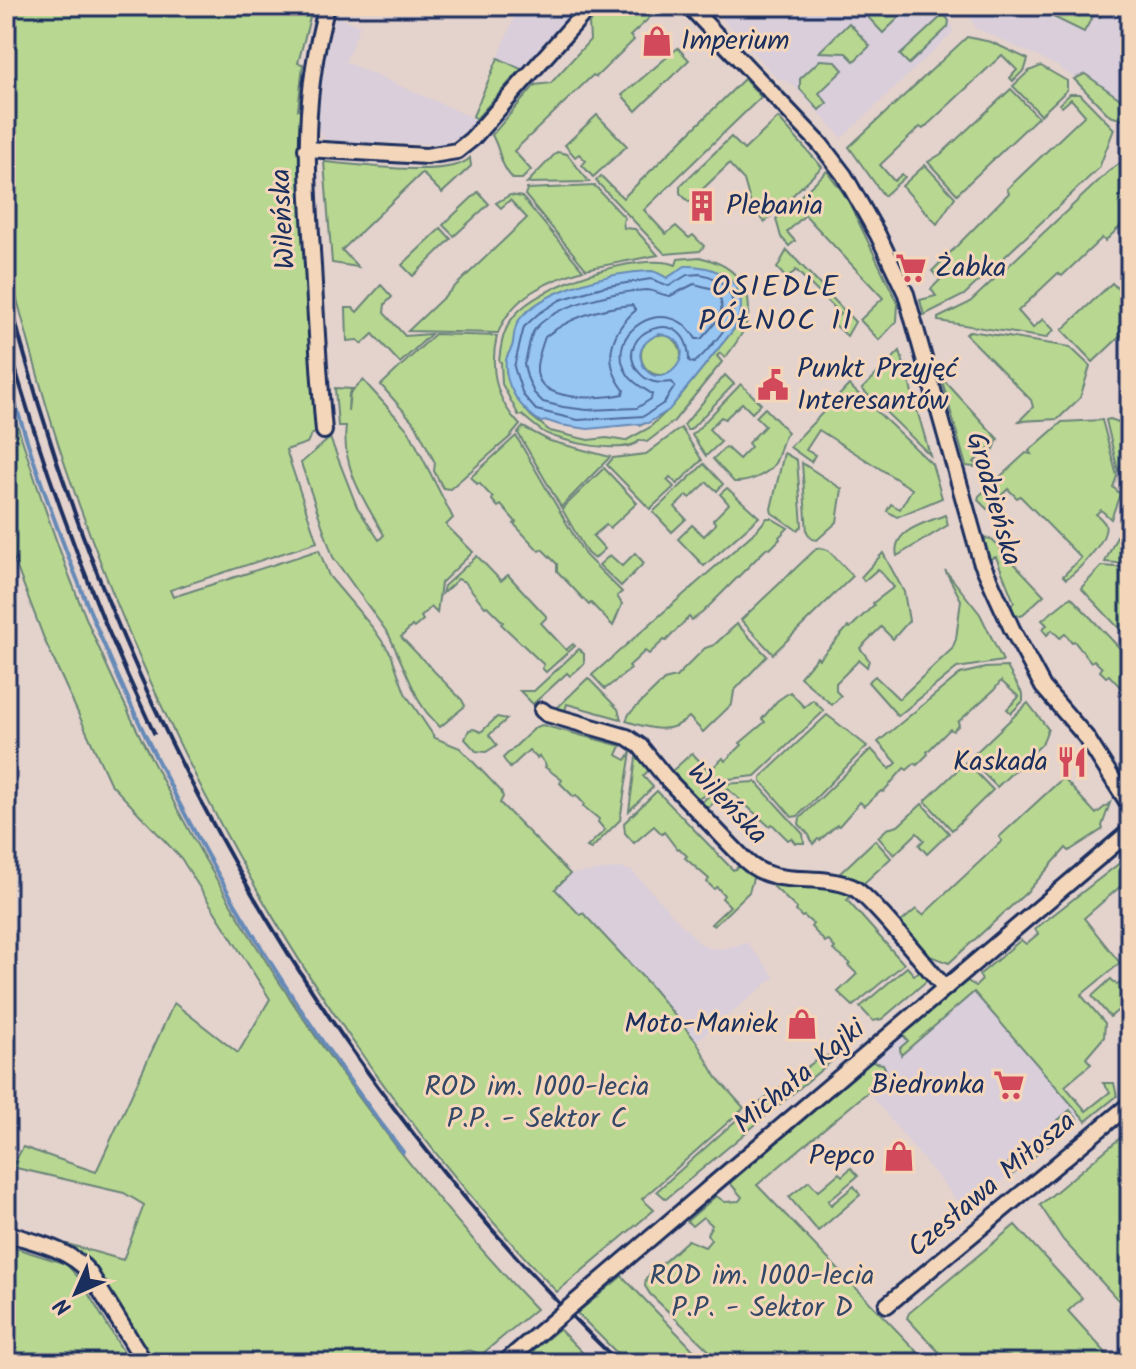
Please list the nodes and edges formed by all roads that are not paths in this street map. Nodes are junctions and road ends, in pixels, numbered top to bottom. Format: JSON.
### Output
{"nodes":[{"id":1,"x":327,"y":6,"type":"edge"},
{"id":2,"x":590,"y":6,"type":"edge"},
{"id":3,"x":689,"y":6,"type":"edge"},
{"id":4,"x":306,"y":149,"type":"junction"},
{"id":5,"x":324,"y":431,"type":"dead end"},
{"id":6,"x":542,"y":710,"type":"dead end"},
{"id":7,"x":1130,"y":806,"type":"edge"},
{"id":8,"x":1130,"y":831,"type":"edge"},
{"id":9,"x":945,"y":988,"type":"junction"},
{"id":10,"x":1130,"y":1105,"type":"edge"},
{"id":11,"x":6,"y":1233,"type":"edge"},
{"id":12,"x":887,"y":1305,"type":"dead end"},
{"id":13,"x":145,"y":1363,"type":"edge"},
{"id":14,"x":504,"y":1363,"type":"edge"}],
"edges":[{"from":1,"to":4,"type":"street","name":"Wileńska"},
{"from":2,"to":4,"type":"street"},
{"from":3,"to":7,"type":"street","name":"Grodzieńska"},
{"from":4,"to":5,"type":"street","name":"Wileńska"},
{"from":6,"to":9,"type":"street","name":"Wileńska"},
{"from":8,"to":9,"type":"street","name":"Michała Kajki"},
{"from":9,"to":14,"type":"street","name":"Michała Kajki","bridge":true},
{"from":10,"to":12,"type":"street","name":"Czesława Miłosza"},
{"from":11,"to":13,"type":"street"}]}
